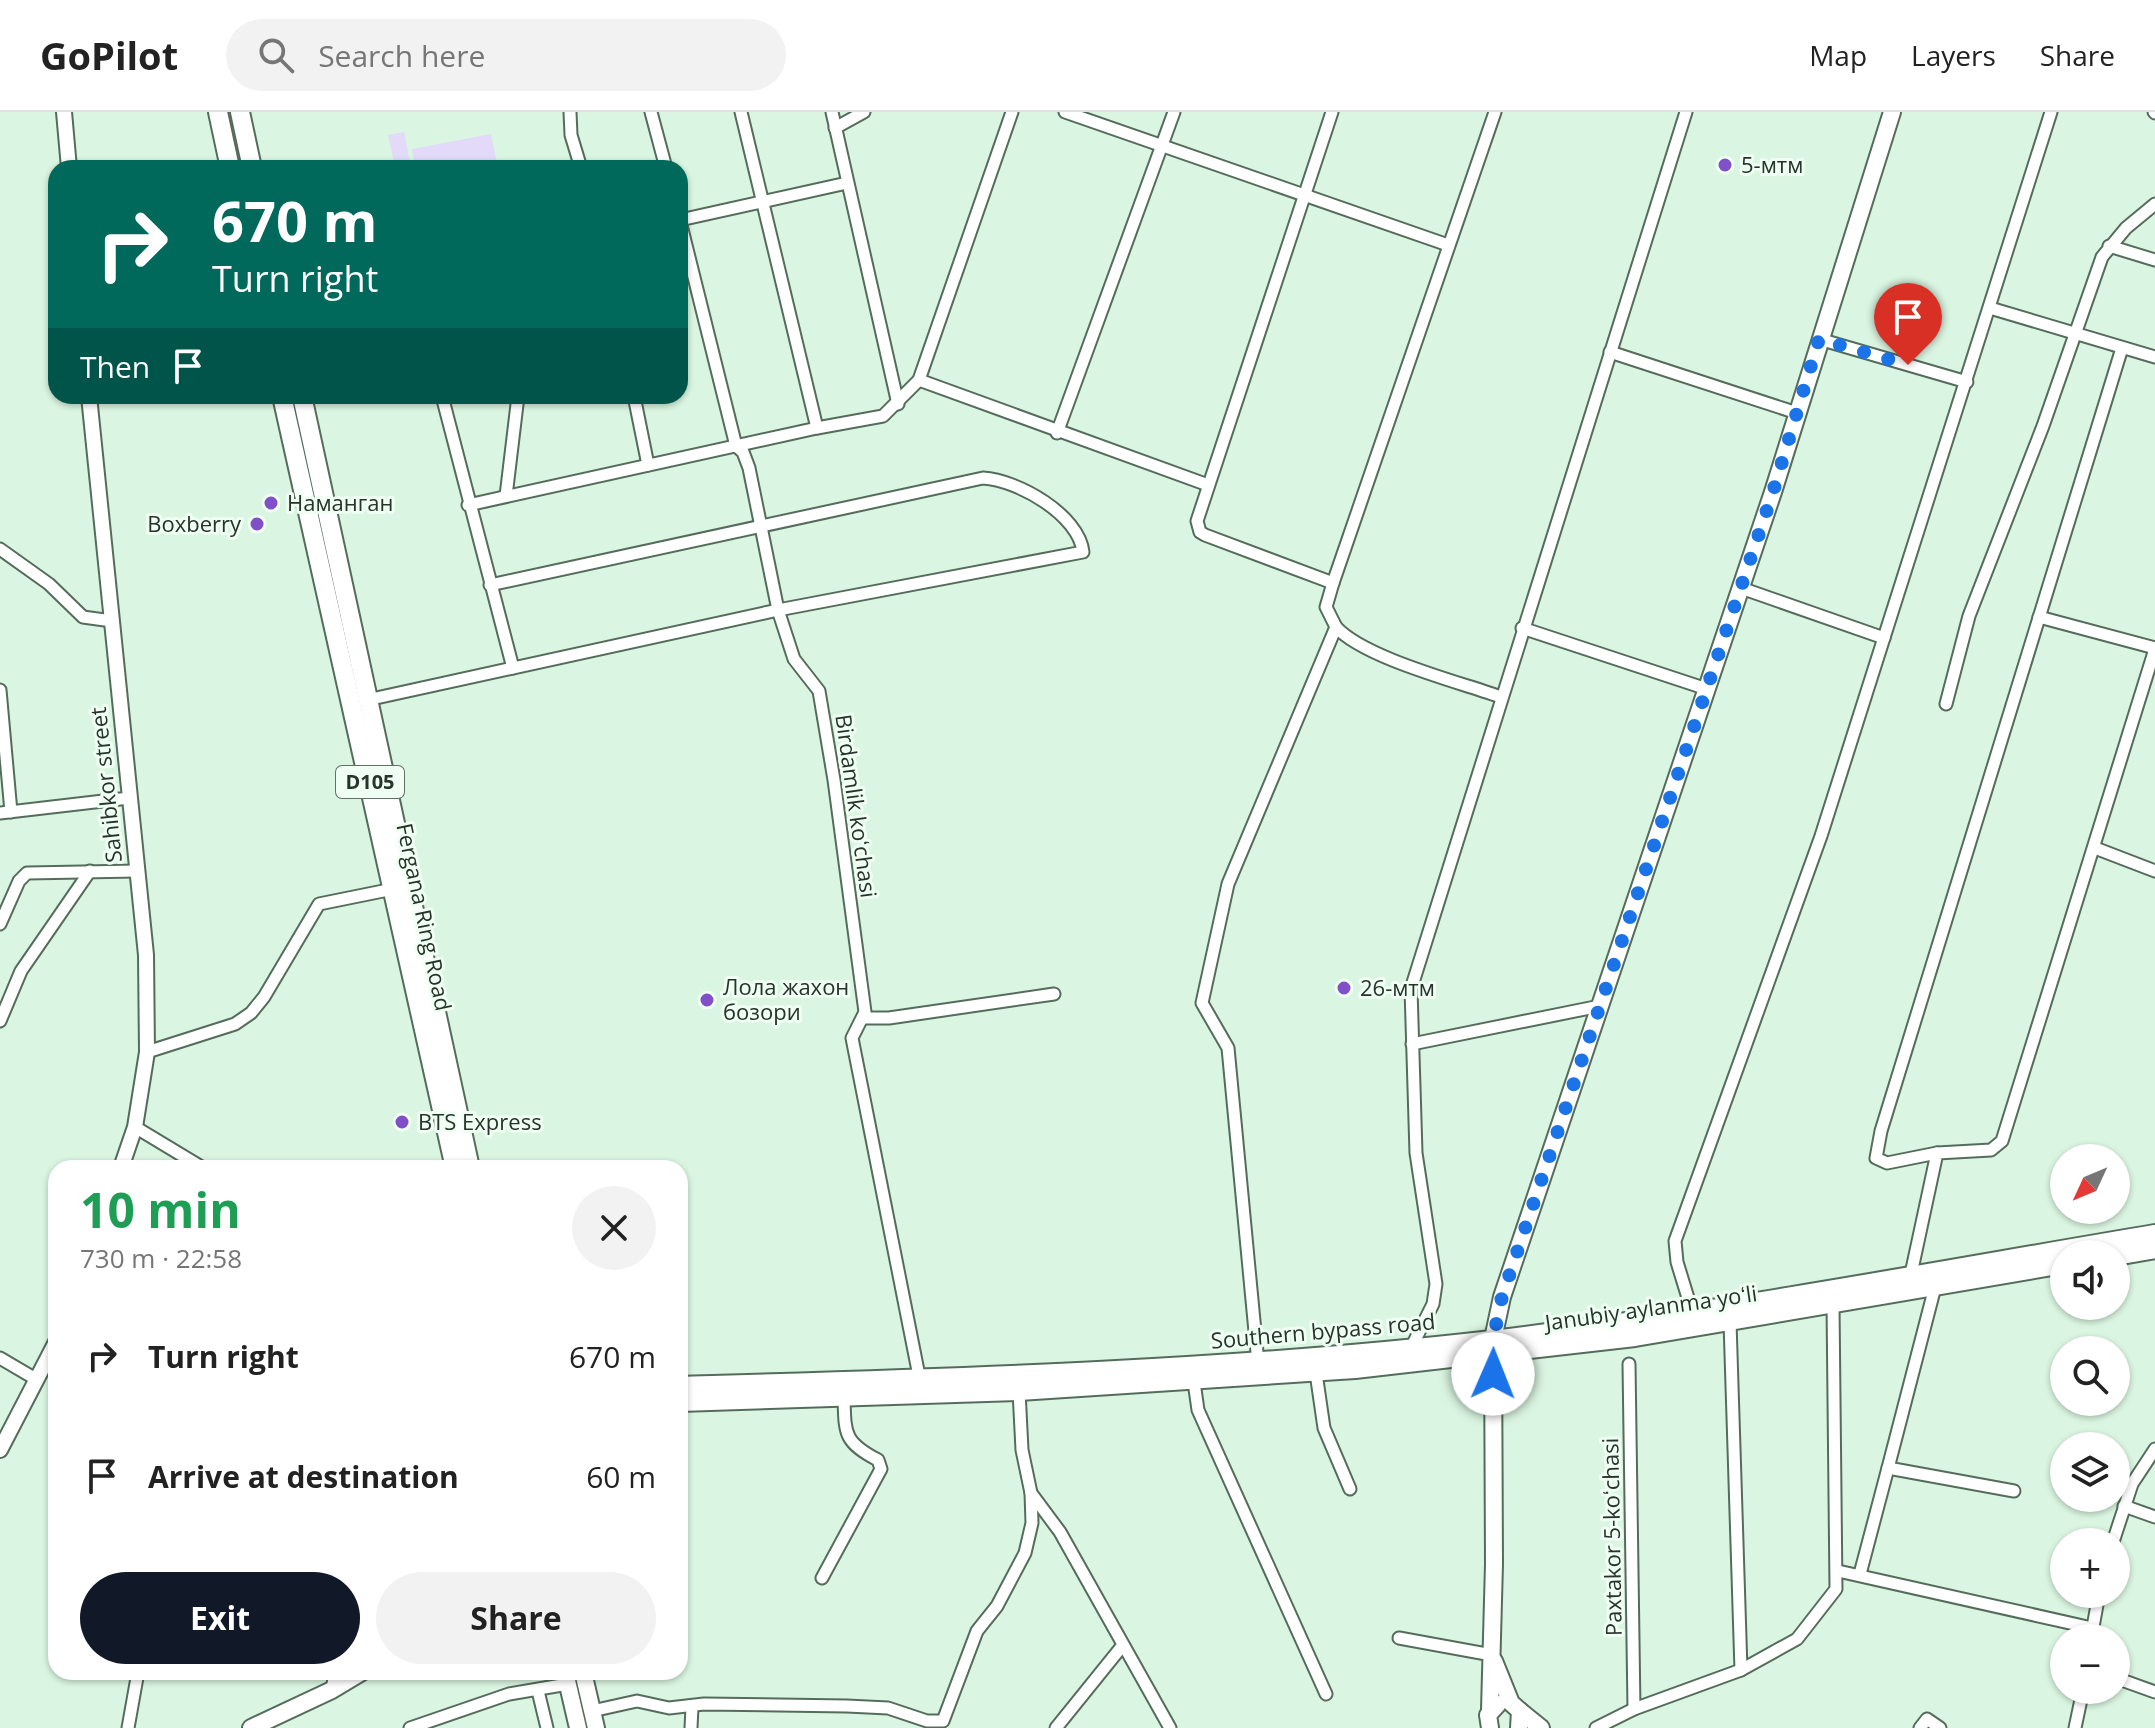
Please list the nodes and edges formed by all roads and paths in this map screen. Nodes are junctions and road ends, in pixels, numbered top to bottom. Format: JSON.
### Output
{"nodes":[{"id":1,"x":64,"y":112,"type":"edge"},
{"id":2,"x":218,"y":112,"type":"edge"},
{"id":3,"x":240,"y":112,"type":"edge"},
{"id":4,"x":570,"y":112,"type":"edge"},
{"id":5,"x":651,"y":112,"type":"edge"},
{"id":6,"x":741,"y":112,"type":"edge"},
{"id":7,"x":832,"y":112,"type":"edge"},
{"id":8,"x":864,"y":112,"type":"edge"},
{"id":9,"x":1012,"y":112,"type":"edge"},
{"id":10,"x":1065,"y":112,"type":"edge"},
{"id":11,"x":1174,"y":112,"type":"edge"},
{"id":12,"x":1332,"y":112,"type":"edge"},
{"id":13,"x":1495,"y":112,"type":"edge"},
{"id":14,"x":1686,"y":112,"type":"edge"},
{"id":15,"x":1892,"y":112,"type":"edge"},
{"id":16,"x":2051,"y":112,"type":"edge"},
{"id":17,"x":835,"y":128,"type":"junction"},
{"id":18,"x":1162,"y":145,"type":"junction"},
{"id":19,"x":68,"y":160,"type":"edge"},
{"id":20,"x":228,"y":160,"type":"edge"},
{"id":21,"x":250,"y":160,"type":"edge"},
{"id":22,"x":579,"y":160,"type":"edge"},
{"id":23,"x":664,"y":160,"type":"edge"},
{"id":24,"x":847,"y":183,"type":"junction"},
{"id":25,"x":1304,"y":193,"type":"junction"},
{"id":26,"x":763,"y":201,"type":"junction"},
{"id":27,"x":2155,"y":204,"type":"edge"},
{"id":28,"x":688,"y":219,"type":"edge"},
{"id":29,"x":1448,"y":245,"type":"junction"},
{"id":30,"x":2109,"y":246,"type":"junction"},
{"id":31,"x":688,"y":253,"type":"edge"},
{"id":32,"x":2155,"y":260,"type":"edge"},
{"id":33,"x":1990,"y":308,"type":"junction"},
{"id":34,"x":2074,"y":333,"type":"junction"},
{"id":35,"x":1819,"y":339,"type":"junction"},
{"id":36,"x":2122,"y":348,"type":"junction"},
{"id":37,"x":1610,"y":352,"type":"junction"},
{"id":38,"x":2155,"y":357,"type":"edge"},
{"id":39,"x":919,"y":380,"type":"junction"},
{"id":40,"x":1967,"y":382,"type":"junction"},
{"id":41,"x":90,"y":404,"type":"edge"},
{"id":42,"x":284,"y":404,"type":"edge"},
{"id":43,"x":304,"y":404,"type":"edge"},
{"id":44,"x":444,"y":404,"type":"edge"},
{"id":45,"x":517,"y":404,"type":"edge"},
{"id":46,"x":636,"y":404,"type":"edge"},
{"id":47,"x":898,"y":404,"type":"junction"},
{"id":48,"x":1797,"y":413,"type":"junction"},
{"id":49,"x":817,"y":428,"type":"junction"},
{"id":50,"x":1057,"y":433,"type":"junction"},
{"id":51,"x":736,"y":446,"type":"junction"},
{"id":52,"x":648,"y":465,"type":"junction"},
{"id":53,"x":1208,"y":485,"type":"junction"},
{"id":54,"x":506,"y":496,"type":"junction"},
{"id":55,"x":468,"y":505,"type":"junction"},
{"id":56,"x":763,"y":526,"type":"junction"},
{"id":57,"x":0,"y":549,"type":"edge"},
{"id":58,"x":1333,"y":583,"type":"junction"},
{"id":59,"x":490,"y":585,"type":"junction"},
{"id":60,"x":1741,"y":588,"type":"junction"},
{"id":61,"x":778,"y":610,"type":"junction"},
{"id":62,"x":2039,"y":617,"type":"junction"},
{"id":63,"x":112,"y":621,"type":"junction"},
{"id":64,"x":1336,"y":627,"type":"junction"},
{"id":65,"x":1522,"y":628,"type":"junction"},
{"id":66,"x":1884,"y":638,"type":"junction"},
{"id":67,"x":2155,"y":648,"type":"edge"},
{"id":68,"x":513,"y":668,"type":"junction"},
{"id":69,"x":1707,"y":689,"type":"junction"},
{"id":70,"x":0,"y":690,"type":"edge"},
{"id":71,"x":1501,"y":697,"type":"junction"},
{"id":72,"x":367,"y":700,"type":"junction"},
{"id":73,"x":1946,"y":704,"type":"dead end"},
{"id":74,"x":129,"y":798,"type":"junction"},
{"id":75,"x":6,"y":813,"type":"edge"},
{"id":76,"x":2095,"y":848,"type":"junction"},
{"id":77,"x":90,"y":871,"type":"junction"},
{"id":78,"x":137,"y":871,"type":"junction"},
{"id":79,"x":2155,"y":871,"type":"edge"},
{"id":80,"x":393,"y":889,"type":"junction"},
{"id":81,"x":0,"y":924,"type":"edge"},
{"id":82,"x":1054,"y":994,"type":"dead end"},
{"id":83,"x":1600,"y":1006,"type":"junction"},
{"id":84,"x":863,"y":1018,"type":"junction"},
{"id":85,"x":0,"y":1021,"type":"edge"},
{"id":86,"x":1412,"y":1044,"type":"junction"},
{"id":87,"x":147,"y":1052,"type":"junction"},
{"id":88,"x":135,"y":1127,"type":"junction"},
{"id":89,"x":1937,"y":1153,"type":"junction"},
{"id":90,"x":124,"y":1160,"type":"edge"},
{"id":91,"x":190,"y":1160,"type":"edge"},
{"id":92,"x":453,"y":1160,"type":"edge"},
{"id":93,"x":468,"y":1160,"type":"edge"},
{"id":94,"x":2155,"y":1234,"type":"edge"},
{"id":95,"x":2155,"y":1249,"type":"edge"},
{"id":96,"x":2130,"y":1253,"type":"edge"},
{"id":97,"x":2050,"y":1266,"type":"edge"},
{"id":98,"x":1911,"y":1274,"type":"junction"},
{"id":99,"x":1935,"y":1287,"type":"junction"},
{"id":100,"x":1833,"y":1304,"type":"junction"},
{"id":101,"x":1692,"y":1311,"type":"junction"},
{"id":102,"x":1730,"y":1322,"type":"junction"},
{"id":103,"x":1493,"y":1347,"type":"junction"},
{"id":104,"x":1411,"y":1348,"type":"junction"},
{"id":105,"x":48,"y":1355,"type":"edge"},
{"id":106,"x":0,"y":1358,"type":"edge"},
{"id":107,"x":1258,"y":1363,"type":"junction"},
{"id":108,"x":1629,"y":1364,"type":"dead end"},
{"id":109,"x":1316,"y":1373,"type":"junction"},
{"id":110,"x":34,"y":1378,"type":"junction"},
{"id":111,"x":1194,"y":1382,"type":"junction"},
{"id":112,"x":688,"y":1386,"type":"edge"},
{"id":113,"x":920,"y":1387,"type":"junction"},
{"id":114,"x":1019,"y":1391,"type":"junction"},
{"id":115,"x":844,"y":1396,"type":"junction"},
{"id":116,"x":688,"y":1402,"type":"edge"},
{"id":117,"x":2155,"y":1449,"type":"edge"},
{"id":118,"x":0,"y":1450,"type":"edge"},
{"id":119,"x":1888,"y":1468,"type":"junction"},
{"id":120,"x":1350,"y":1489,"type":"dead end"},
{"id":121,"x":2130,"y":1490,"type":"edge"},
{"id":122,"x":2014,"y":1491,"type":"dead end"},
{"id":123,"x":1031,"y":1493,"type":"junction"},
{"id":124,"x":2130,"y":1508,"type":"edge"},
{"id":125,"x":2155,"y":1517,"type":"edge"},
{"id":126,"x":1838,"y":1571,"type":"junction"},
{"id":127,"x":1860,"y":1574,"type":"junction"},
{"id":128,"x":822,"y":1578,"type":"dead end"},
{"id":129,"x":2057,"y":1624,"type":"edge"},
{"id":130,"x":1399,"y":1638,"type":"dead end"},
{"id":131,"x":1123,"y":1645,"type":"junction"},
{"id":132,"x":1492,"y":1655,"type":"junction"},
{"id":133,"x":1741,"y":1670,"type":"junction"},
{"id":134,"x":137,"y":1680,"type":"edge"},
{"id":135,"x":334,"y":1680,"type":"edge"},
{"id":136,"x":349,"y":1680,"type":"edge"},
{"id":137,"x":562,"y":1680,"type":"edge"},
{"id":138,"x":566,"y":1680,"type":"edge"},
{"id":139,"x":585,"y":1680,"type":"edge"},
{"id":140,"x":2130,"y":1683,"type":"edge"},
{"id":141,"x":332,"y":1690,"type":"junction"},
{"id":142,"x":538,"y":1691,"type":"junction"},
{"id":143,"x":2155,"y":1692,"type":"edge"},
{"id":144,"x":1326,"y":1694,"type":"dead end"},
{"id":145,"x":2080,"y":1704,"type":"edge"},
{"id":146,"x":692,"y":1707,"type":"junction"},
{"id":147,"x":1634,"y":1709,"type":"junction"},
{"id":148,"x":1517,"y":1714,"type":"edge"},
{"id":149,"x":594,"y":1720,"type":"edge"},
{"id":150,"x":1490,"y":1723,"type":"edge"},
{"id":151,"x":128,"y":1728,"type":"edge"},
{"id":152,"x":251,"y":1728,"type":"edge"},
{"id":153,"x":410,"y":1728,"type":"edge"},
{"id":154,"x":547,"y":1728,"type":"edge"},
{"id":155,"x":578,"y":1728,"type":"edge"},
{"id":156,"x":691,"y":1728,"type":"edge"},
{"id":157,"x":1056,"y":1728,"type":"edge"},
{"id":158,"x":1170,"y":1728,"type":"edge"},
{"id":159,"x":1541,"y":1728,"type":"edge"},
{"id":160,"x":1596,"y":1728,"type":"edge"},
{"id":161,"x":1920,"y":1728,"type":"edge"},
{"id":162,"x":1940,"y":1728,"type":"edge"},
{"id":163,"x":2075,"y":1728,"type":"edge"}],
"edges":[{"from":1,"to":19,"type":"street"},
{"from":2,"to":20,"type":"highway"},
{"from":3,"to":21,"type":"highway"},
{"from":4,"to":22,"type":"street"},
{"from":5,"to":23,"type":"street"},
{"from":6,"to":26,"type":"street"},
{"from":7,"to":17,"type":"street"},
{"from":8,"to":17,"type":"street"},
{"from":9,"to":39,"type":"street"},
{"from":10,"to":18,"type":"street"},
{"from":11,"to":18,"type":"street"},
{"from":12,"to":25,"type":"street"},
{"from":13,"to":29,"type":"street"},
{"from":14,"to":37,"type":"street"},
{"from":15,"to":35,"type":"main road"},
{"from":16,"to":33,"type":"street"},
{"from":17,"to":24,"type":"street"},
{"from":18,"to":25,"type":"street"},
{"from":18,"to":50,"type":"street"},
{"from":24,"to":26,"type":"street"},
{"from":24,"to":47,"type":"street"},
{"from":25,"to":29,"type":"street"},
{"from":25,"to":53,"type":"street"},
{"from":26,"to":28,"type":"street"},
{"from":26,"to":49,"type":"street"},
{"from":27,"to":30,"type":"street"},
{"from":29,"to":58,"type":"street"},
{"from":30,"to":32,"type":"street"},
{"from":30,"to":34,"type":"street"},
{"from":31,"to":51,"type":"street","name":"Birdamlik koʻchasi"},
{"from":33,"to":34,"type":"street"},
{"from":33,"to":40,"type":"street"},
{"from":34,"to":36,"type":"street"},
{"from":34,"to":73,"type":"street"},
{"from":35,"to":40,"type":"street"},
{"from":35,"to":48,"type":"main road"},
{"from":36,"to":38,"type":"street"},
{"from":36,"to":62,"type":"street"},
{"from":37,"to":48,"type":"street"},
{"from":37,"to":65,"type":"street"},
{"from":39,"to":47,"type":"street"},
{"from":39,"to":50,"type":"street"},
{"from":40,"to":66,"type":"street"},
{"from":41,"to":63,"type":"street","name":"Sahibkor street"},
{"from":42,"to":80,"type":"highway","name":"Fergana Ring Road","number":"D105"},
{"from":43,"to":72,"type":"highway","name":"Fergana Ring Road","number":"D105"},
{"from":44,"to":55,"type":"street"},
{"from":45,"to":54,"type":"street"},
{"from":46,"to":52,"type":"street"},
{"from":47,"to":49,"type":"street"},
{"from":48,"to":60,"type":"main road"},
{"from":49,"to":51,"type":"street"},
{"from":50,"to":53,"type":"street"},
{"from":51,"to":52,"type":"street"},
{"from":51,"to":56,"type":"street","name":"Birdamlik koʻchasi"},
{"from":52,"to":54,"type":"street"},
{"from":53,"to":58,"type":"street"},
{"from":54,"to":55,"type":"street"},
{"from":55,"to":59,"type":"street"},
{"from":56,"to":59,"type":"street"},
{"from":56,"to":61,"type":"street","name":"Birdamlik koʻchasi"},
{"from":56,"to":61,"type":"street"},
{"from":57,"to":63,"type":"street"},
{"from":58,"to":64,"type":"street"},
{"from":59,"to":68,"type":"street"},
{"from":60,"to":66,"type":"street"},
{"from":60,"to":69,"type":"main road"},
{"from":61,"to":68,"type":"street"},
{"from":61,"to":84,"type":"street","name":"Birdamlik koʻchasi"},
{"from":62,"to":67,"type":"street"},
{"from":62,"to":89,"type":"street"},
{"from":63,"to":74,"type":"street","name":"Sahibkor street"},
{"from":64,"to":71,"type":"street"},
{"from":64,"to":107,"type":"street"},
{"from":65,"to":69,"type":"street"},
{"from":65,"to":71,"type":"street"},
{"from":66,"to":101,"type":"street"},
{"from":67,"to":76,"type":"street"},
{"from":68,"to":72,"type":"street"},
{"from":69,"to":83,"type":"main road"},
{"from":70,"to":75,"type":"street"},
{"from":71,"to":86,"type":"street"},
{"from":72,"to":93,"type":"highway","name":"Fergana Ring Road","number":"D105"},
{"from":74,"to":75,"type":"street"},
{"from":74,"to":78,"type":"street","name":"Sahibkor street"},
{"from":76,"to":79,"type":"street"},
{"from":76,"to":89,"type":"street"},
{"from":77,"to":78,"type":"street"},
{"from":77,"to":81,"type":"street"},
{"from":77,"to":85,"type":"street"},
{"from":78,"to":87,"type":"street","name":"Sahibkor street"},
{"from":80,"to":87,"type":"street"},
{"from":80,"to":92,"type":"highway","name":"Fergana Ring Road","number":"D105"},
{"from":82,"to":84,"type":"street"},
{"from":83,"to":86,"type":"street"},
{"from":83,"to":103,"type":"main road"},
{"from":84,"to":113,"type":"street","name":"Birdamlik koʻchasi"},
{"from":86,"to":104,"type":"street"},
{"from":87,"to":88,"type":"street","name":"Sahibkor street"},
{"from":88,"to":90,"type":"street","name":"Sahibkor street"},
{"from":88,"to":91,"type":"street"},
{"from":89,"to":98,"type":"street"},
{"from":94,"to":98,"type":"highway","name":"Southern bypass road"},
{"from":95,"to":96,"type":"highway"},
{"from":97,"to":99,"type":"highway","name":"Janubiy aylanma yoʻli"},
{"from":98,"to":101,"type":"highway","name":"Southern bypass road"},
{"from":99,"to":100,"type":"highway","name":"Janubiy aylanma yoʻli"},
{"from":99,"to":119,"type":"street"},
{"from":100,"to":102,"type":"highway","name":"Janubiy aylanma yoʻli"},
{"from":100,"to":126,"type":"street"},
{"from":101,"to":103,"type":"highway","name":"Southern bypass road"},
{"from":102,"to":103,"type":"highway","name":"Janubiy aylanma yoʻli"},
{"from":102,"to":133,"type":"street"},
{"from":103,"to":104,"type":"highway","name":"Southern bypass road"},
{"from":103,"to":109,"type":"highway","name":"Janubiy aylanma yoʻli"},
{"from":103,"to":132,"type":"main road"},
{"from":104,"to":107,"type":"highway","name":"Southern bypass road"},
{"from":105,"to":110,"type":"street"},
{"from":106,"to":110,"type":"street"},
{"from":107,"to":113,"type":"highway","name":"Southern bypass road"},
{"from":108,"to":147,"type":"street","name":"Paxtakor 5-koʻchasi"},
{"from":109,"to":111,"type":"highway","name":"Janubiy aylanma yoʻli"},
{"from":109,"to":120,"type":"street"},
{"from":110,"to":118,"type":"street"},
{"from":111,"to":114,"type":"highway","name":"Southern bypass road"},
{"from":111,"to":144,"type":"street"},
{"from":112,"to":113,"type":"highway","name":"Southern bypass road"},
{"from":113,"to":114,"type":"highway","name":"Southern bypass road"},
{"from":113,"to":115,"type":"highway","name":"Southern bypass road"},
{"from":114,"to":123,"type":"street"},
{"from":115,"to":116,"type":"highway","name":"Southern bypass road"},
{"from":115,"to":128,"type":"street"},
{"from":117,"to":121,"type":"street"},
{"from":119,"to":122,"type":"street"},
{"from":119,"to":127,"type":"street"},
{"from":123,"to":131,"type":"street"},
{"from":123,"to":146,"type":"street"},
{"from":124,"to":125,"type":"street"},
{"from":126,"to":127,"type":"street"},
{"from":126,"to":133,"type":"street"},
{"from":127,"to":129,"type":"street"},
{"from":130,"to":132,"type":"street"},
{"from":131,"to":157,"type":"street"},
{"from":131,"to":158,"type":"street"},
{"from":132,"to":148,"type":"main road"},
{"from":132,"to":150,"type":"main road"},
{"from":133,"to":147,"type":"street"},
{"from":134,"to":151,"type":"street"},
{"from":135,"to":141,"type":"street"},
{"from":136,"to":141,"type":"main road"},
{"from":137,"to":142,"type":"street"},
{"from":138,"to":155,"type":"main road"},
{"from":139,"to":149,"type":"main road"},
{"from":140,"to":143,"type":"street"},
{"from":141,"to":152,"type":"main road"},
{"from":142,"to":153,"type":"street"},
{"from":142,"to":154,"type":"street"},
{"from":145,"to":163,"type":"street"},
{"from":146,"to":149,"type":"street"},
{"from":146,"to":156,"type":"street"},
{"from":147,"to":160,"type":"street"},
{"from":148,"to":150,"type":"main road"},
{"from":148,"to":159,"type":"main road"},
{"from":161,"to":162,"type":"street"}]}
